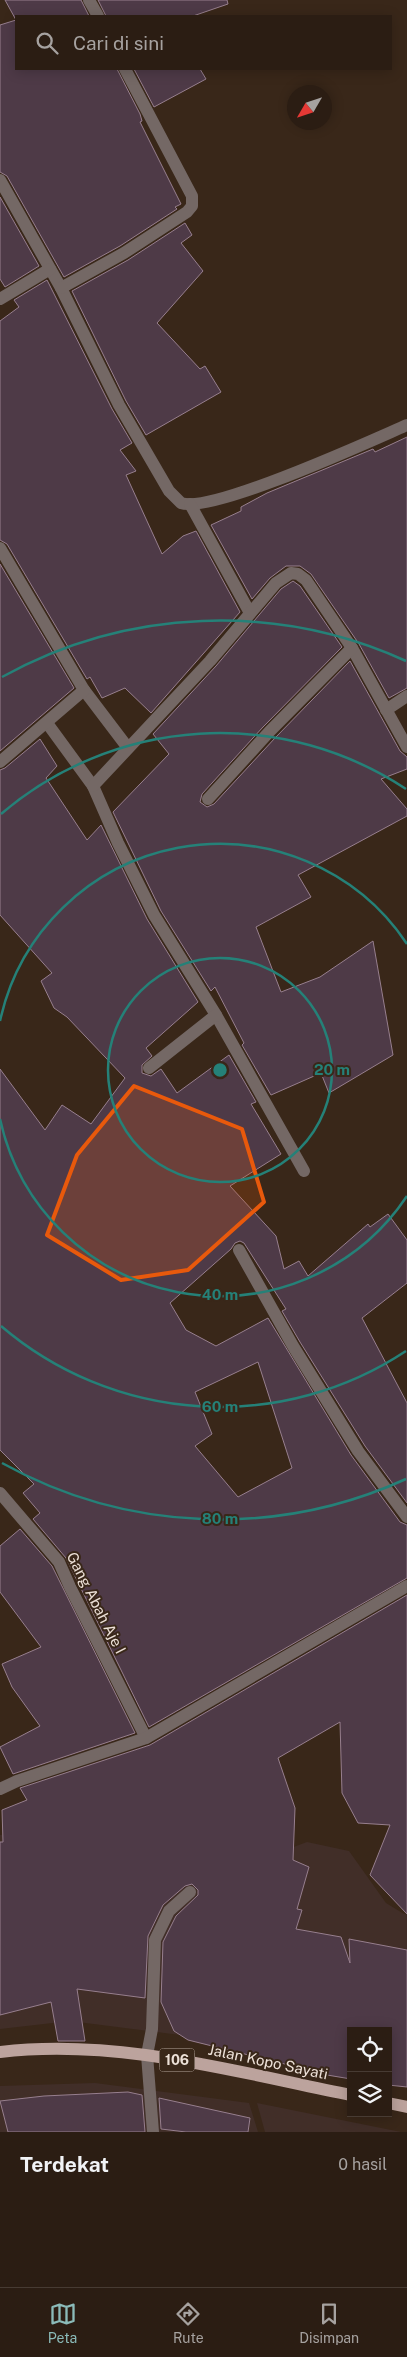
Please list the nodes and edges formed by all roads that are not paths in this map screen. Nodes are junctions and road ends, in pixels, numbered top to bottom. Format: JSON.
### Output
{"nodes":[{"id":1,"x":89,"y":0,"type":"edge"},
{"id":2,"x":97,"y":15,"type":"edge"},
{"id":3,"x":126,"y":70,"type":"edge"},
{"id":4,"x":0,"y":180,"type":"edge"},
{"id":5,"x":50,"y":269,"type":"junction"},
{"id":6,"x":61,"y":288,"type":"junction"},
{"id":7,"x":0,"y":298,"type":"edge"},
{"id":8,"x":407,"y":425,"type":"edge"},
{"id":9,"x":190,"y":504,"type":"junction"},
{"id":10,"x":0,"y":548,"type":"edge"},
{"id":11,"x":250,"y":613,"type":"junction"},
{"id":12,"x":352,"y":648,"type":"junction"},
{"id":13,"x":84,"y":690,"type":"junction"},
{"id":14,"x":407,"y":696,"type":"edge"},
{"id":15,"x":386,"y":710,"type":"junction"},
{"id":16,"x":47,"y":724,"type":"junction"},
{"id":17,"x":407,"y":747,"type":"edge"},
{"id":18,"x":128,"y":748,"type":"junction"},
{"id":19,"x":0,"y":762,"type":"edge"},
{"id":20,"x":93,"y":786,"type":"junction"},
{"id":21,"x":208,"y":799,"type":"dead end"},
{"id":22,"x":216,"y":1015,"type":"junction"},
{"id":23,"x":149,"y":1068,"type":"dead end"},
{"id":24,"x":304,"y":1171,"type":"dead end"},
{"id":25,"x":240,"y":1250,"type":"dead end"},
{"id":26,"x":0,"y":1493,"type":"edge"},
{"id":27,"x":407,"y":1517,"type":"edge"},
{"id":28,"x":407,"y":1586,"type":"edge"},
{"id":29,"x":146,"y":1738,"type":"junction"},
{"id":30,"x":0,"y":1789,"type":"edge"},
{"id":31,"x":190,"y":1892,"type":"dead end"},
{"id":32,"x":0,"y":2052,"type":"edge"},
{"id":33,"x":147,"y":2055,"type":"junction"},
{"id":34,"x":347,"y":2094,"type":"edge"},
{"id":35,"x":392,"y":2104,"type":"edge"},
{"id":36,"x":407,"y":2107,"type":"edge"},
{"id":37,"x":153,"y":2132,"type":"edge"}],
"edges":[{"from":1,"to":2,"type":"street"},
{"from":3,"to":6,"type":"street"},
{"from":4,"to":5,"type":"street"},
{"from":5,"to":6,"type":"street"},
{"from":5,"to":7,"type":"street"},
{"from":6,"to":9,"type":"street"},
{"from":8,"to":9,"type":"street"},
{"from":9,"to":11,"type":"street"},
{"from":10,"to":13,"type":"street"},
{"from":11,"to":12,"type":"street"},
{"from":11,"to":18,"type":"street"},
{"from":12,"to":15,"type":"street"},
{"from":12,"to":21,"type":"street"},
{"from":13,"to":16,"type":"street"},
{"from":13,"to":18,"type":"street"},
{"from":14,"to":15,"type":"street"},
{"from":15,"to":17,"type":"street"},
{"from":16,"to":19,"type":"street"},
{"from":16,"to":20,"type":"street"},
{"from":18,"to":20,"type":"street"},
{"from":20,"to":22,"type":"street"},
{"from":22,"to":23,"type":"street"},
{"from":22,"to":24,"type":"street"},
{"from":25,"to":27,"type":"street"},
{"from":26,"to":29,"type":"street","name":"Gang Abah Aje I"},
{"from":28,"to":29,"type":"street"},
{"from":29,"to":30,"type":"street"},
{"from":31,"to":33,"type":"street"},
{"from":32,"to":33,"type":"main road","name":"Jalan Kopo Sayati","number":"106"},
{"from":33,"to":34,"type":"main road","name":"Jalan Kopo Sayati","number":"106"},
{"from":33,"to":37,"type":"street"},
{"from":35,"to":36,"type":"main road"}]}
